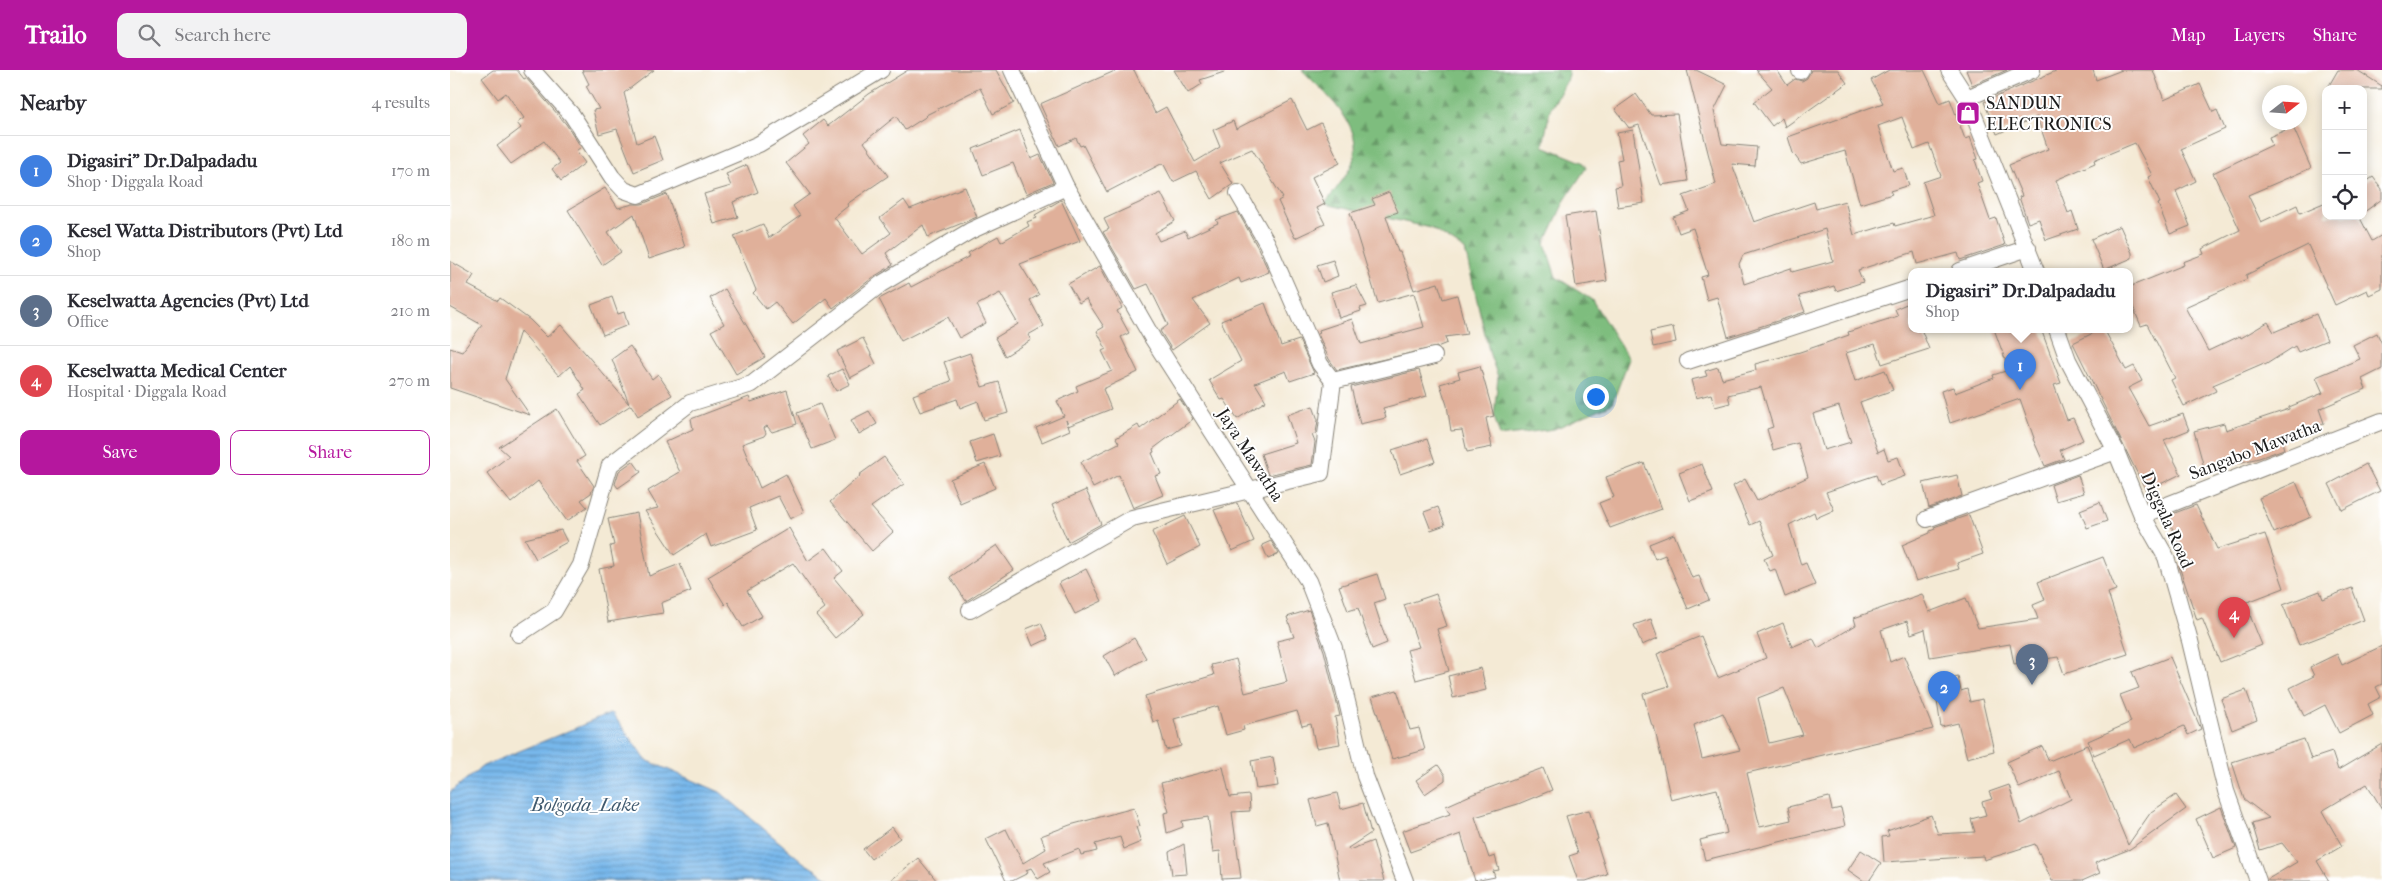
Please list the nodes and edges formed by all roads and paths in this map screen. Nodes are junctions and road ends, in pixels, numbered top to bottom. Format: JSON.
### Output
{"nodes":[{"id":1,"x":532,"y":70,"type":"edge"},
{"id":2,"x":881,"y":70,"type":"edge"},
{"id":3,"x":1012,"y":70,"type":"edge"},
{"id":4,"x":1948,"y":70,"type":"edge"},
{"id":5,"x":2032,"y":70,"type":"edge"},
{"id":6,"x":1967,"y":98,"type":"junction"},
{"id":7,"x":1066,"y":187,"type":"junction"},
{"id":8,"x":1238,"y":193,"type":"dead end"},
{"id":9,"x":2028,"y":248,"type":"junction"},
{"id":10,"x":1969,"y":268,"type":"edge"},
{"id":11,"x":2035,"y":268,"type":"edge"},
{"id":12,"x":1908,"y":289,"type":"edge"},
{"id":13,"x":2058,"y":333,"type":"edge"},
{"id":14,"x":1434,"y":356,"type":"dead end"},
{"id":15,"x":1688,"y":361,"type":"dead end"},
{"id":16,"x":1333,"y":381,"type":"junction"},
{"id":17,"x":2382,"y":422,"type":"edge"},
{"id":18,"x":2116,"y":451,"type":"junction"},
{"id":19,"x":1248,"y":489,"type":"junction"},
{"id":20,"x":2142,"y":515,"type":"junction"},
{"id":21,"x":1928,"y":519,"type":"dead end"},
{"id":22,"x":970,"y":610,"type":"dead end"},
{"id":23,"x":520,"y":634,"type":"dead end"},
{"id":24,"x":1405,"y":881,"type":"edge"},
{"id":25,"x":2258,"y":881,"type":"edge"}],
"edges":[{"from":1,"to":2,"type":"street"},
{"from":3,"to":7,"type":"street","name":"Jaya Mawatha"},
{"from":4,"to":6,"type":"street"},
{"from":5,"to":6,"type":"street"},
{"from":6,"to":9,"type":"street"},
{"from":7,"to":19,"type":"street","name":"Jaya Mawatha"},
{"from":7,"to":23,"type":"street"},
{"from":8,"to":16,"type":"street"},
{"from":9,"to":10,"type":"street"},
{"from":9,"to":11,"type":"street"},
{"from":12,"to":15,"type":"street"},
{"from":13,"to":18,"type":"street","name":"Diggala Road"},
{"from":14,"to":16,"type":"street"},
{"from":16,"to":19,"type":"street"},
{"from":17,"to":20,"type":"street","name":"Sangabo Mawatha"},
{"from":18,"to":20,"type":"street","name":"Diggala Road"},
{"from":18,"to":21,"type":"street"},
{"from":19,"to":22,"type":"street"},
{"from":19,"to":24,"type":"street","name":"Jaya Mawatha"},
{"from":20,"to":25,"type":"street","name":"Diggala Road"}]}
